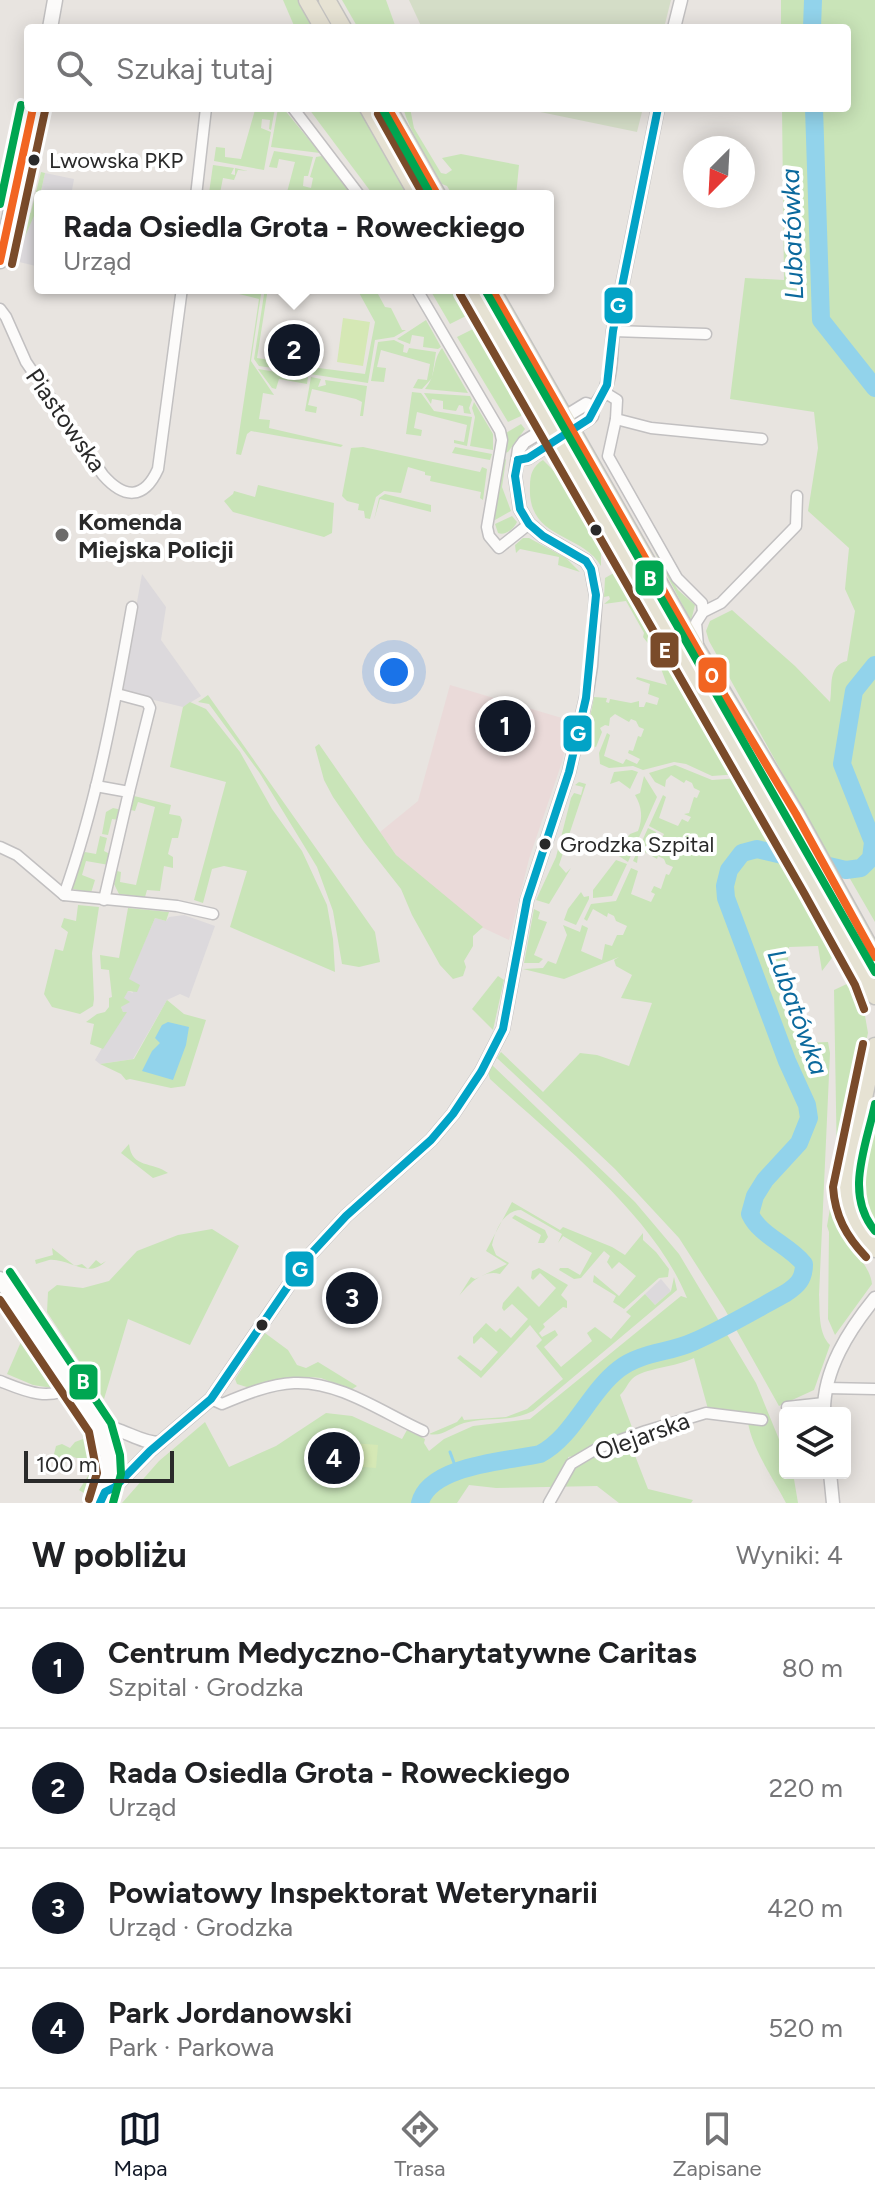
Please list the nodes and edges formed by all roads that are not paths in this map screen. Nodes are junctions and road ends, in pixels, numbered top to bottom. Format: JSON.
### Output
{"nodes":[{"id":1,"x":55,"y":0,"type":"edge"},
{"id":2,"x":307,"y":0,"type":"edge"},
{"id":3,"x":327,"y":0,"type":"edge"},
{"id":4,"x":681,"y":0,"type":"edge"},
{"id":5,"x":51,"y":24,"type":"edge"},
{"id":6,"x":321,"y":24,"type":"edge"},
{"id":7,"x":341,"y":24,"type":"edge"},
{"id":8,"x":675,"y":24,"type":"edge"},
{"id":9,"x":32,"y":112,"type":"edge"},
{"id":10,"x":206,"y":112,"type":"edge"},
{"id":11,"x":296,"y":112,"type":"edge"},
{"id":12,"x":370,"y":112,"type":"edge"},
{"id":13,"x":390,"y":112,"type":"edge"},
{"id":14,"x":657,"y":112,"type":"edge"},
{"id":15,"x":197,"y":190,"type":"edge"},
{"id":16,"x":355,"y":190,"type":"edge"},
{"id":17,"x":415,"y":190,"type":"edge"},
{"id":18,"x":435,"y":190,"type":"edge"},
{"id":19,"x":0,"y":261,"type":"edge"},
{"id":20,"x":181,"y":294,"type":"edge"},
{"id":21,"x":420,"y":294,"type":"edge"},
{"id":22,"x":473,"y":294,"type":"edge"},
{"id":23,"x":494,"y":294,"type":"edge"},
{"id":24,"x":0,"y":309,"type":"edge"},
{"id":25,"x":613,"y":331,"type":"junction"},
{"id":26,"x":706,"y":334,"type":"dead end"},
{"id":27,"x":604,"y":392,"type":"junction"},
{"id":28,"x":616,"y":419,"type":"junction"},
{"id":29,"x":569,"y":422,"type":"junction"},
{"id":30,"x":552,"y":432,"type":"junction"},
{"id":31,"x":762,"y":439,"type":"dead end"},
{"id":32,"x":797,"y":496,"type":"dead end"},
{"id":33,"x":529,"y":524,"type":"junction"},
{"id":34,"x":132,"y":607,"type":"dead end"},
{"id":35,"x":703,"y":612,"type":"junction"},
{"id":36,"x":698,"y":651,"type":"junction"},
{"id":37,"x":117,"y":694,"type":"junction"},
{"id":38,"x":96,"y":786,"type":"junction"},
{"id":39,"x":129,"y":792,"type":"junction"},
{"id":40,"x":0,"y":847,"type":"edge"},
{"id":41,"x":64,"y":895,"type":"junction"},
{"id":42,"x":104,"y":900,"type":"junction"},
{"id":43,"x":213,"y":914,"type":"dead end"},
{"id":44,"x":875,"y":957,"type":"edge"},
{"id":45,"x":866,"y":980,"type":"junction"},
{"id":46,"x":875,"y":996,"type":"edge"},
{"id":47,"x":875,"y":1005,"type":"edge"},
{"id":48,"x":875,"y":1046,"type":"edge"},
{"id":49,"x":875,"y":1104,"type":"edge"},
{"id":50,"x":859,"y":1121,"type":"junction"},
{"id":51,"x":875,"y":1249,"type":"edge"},
{"id":52,"x":0,"y":1279,"type":"edge"},
{"id":53,"x":875,"y":1298,"type":"edge"},
{"id":54,"x":0,"y":1381,"type":"edge"},
{"id":55,"x":74,"y":1386,"type":"junction"},
{"id":56,"x":826,"y":1388,"type":"junction"},
{"id":57,"x":875,"y":1389,"type":"edge"},
{"id":58,"x":211,"y":1399,"type":"junction"},
{"id":59,"x":824,"y":1407,"type":"edge"},
{"id":60,"x":762,"y":1420,"type":"dead end"},
{"id":61,"x":100,"y":1427,"type":"junction"},
{"id":62,"x":423,"y":1431,"type":"dead end"},
{"id":63,"x":160,"y":1443,"type":"junction"},
{"id":64,"x":831,"y":1479,"type":"edge"},
{"id":65,"x":102,"y":1498,"type":"edge"},
{"id":66,"x":549,"y":1503,"type":"edge"},
{"id":67,"x":833,"y":1503,"type":"edge"}],
"edges":[{"from":1,"to":5,"type":"main road"},
{"from":2,"to":6,"type":"main road"},
{"from":3,"to":7,"type":"main road"},
{"from":4,"to":8,"type":"street"},
{"from":9,"to":19,"type":"main road"},
{"from":10,"to":15,"type":"street"},
{"from":11,"to":16,"type":"street"},
{"from":12,"to":17,"type":"main road"},
{"from":13,"to":18,"type":"main road"},
{"from":14,"to":25,"type":"street"},
{"from":20,"to":24,"type":"street","name":"Piastowska"},
{"from":21,"to":33,"type":"street"},
{"from":22,"to":30,"type":"main road"},
{"from":23,"to":29,"type":"main road"},
{"from":25,"to":26,"type":"street"},
{"from":25,"to":27,"type":"street"},
{"from":27,"to":28,"type":"street"},
{"from":27,"to":29,"type":"street"},
{"from":28,"to":31,"type":"street"},
{"from":28,"to":35,"type":"street"},
{"from":29,"to":30,"type":"street"},
{"from":29,"to":36,"type":"main road"},
{"from":30,"to":33,"type":"street"},
{"from":30,"to":45,"type":"main road"},
{"from":32,"to":35,"type":"street"},
{"from":33,"to":58,"type":"street"},
{"from":34,"to":37,"type":"street"},
{"from":35,"to":36,"type":"street"},
{"from":36,"to":44,"type":"main road"},
{"from":37,"to":38,"type":"street"},
{"from":37,"to":39,"type":"street"},
{"from":38,"to":39,"type":"street"},
{"from":38,"to":41,"type":"street"},
{"from":39,"to":42,"type":"street"},
{"from":40,"to":41,"type":"street"},
{"from":41,"to":42,"type":"street"},
{"from":42,"to":43,"type":"street"},
{"from":45,"to":46,"type":"main road"},
{"from":45,"to":47,"type":"main road"},
{"from":48,"to":50,"type":"main road"},
{"from":49,"to":50,"type":"main road"},
{"from":50,"to":51,"type":"main road"},
{"from":52,"to":55,"type":"main road"},
{"from":53,"to":56,"type":"street"},
{"from":54,"to":55,"type":"street"},
{"from":55,"to":61,"type":"main road"},
{"from":56,"to":57,"type":"street"},
{"from":56,"to":59,"type":"street"},
{"from":58,"to":62,"type":"street"},
{"from":58,"to":63,"type":"street"},
{"from":60,"to":66,"type":"street","name":"Olejarska"},
{"from":61,"to":63,"type":"street"},
{"from":61,"to":65,"type":"main road"},
{"from":63,"to":65,"type":"street"},
{"from":64,"to":67,"type":"street"}]}
